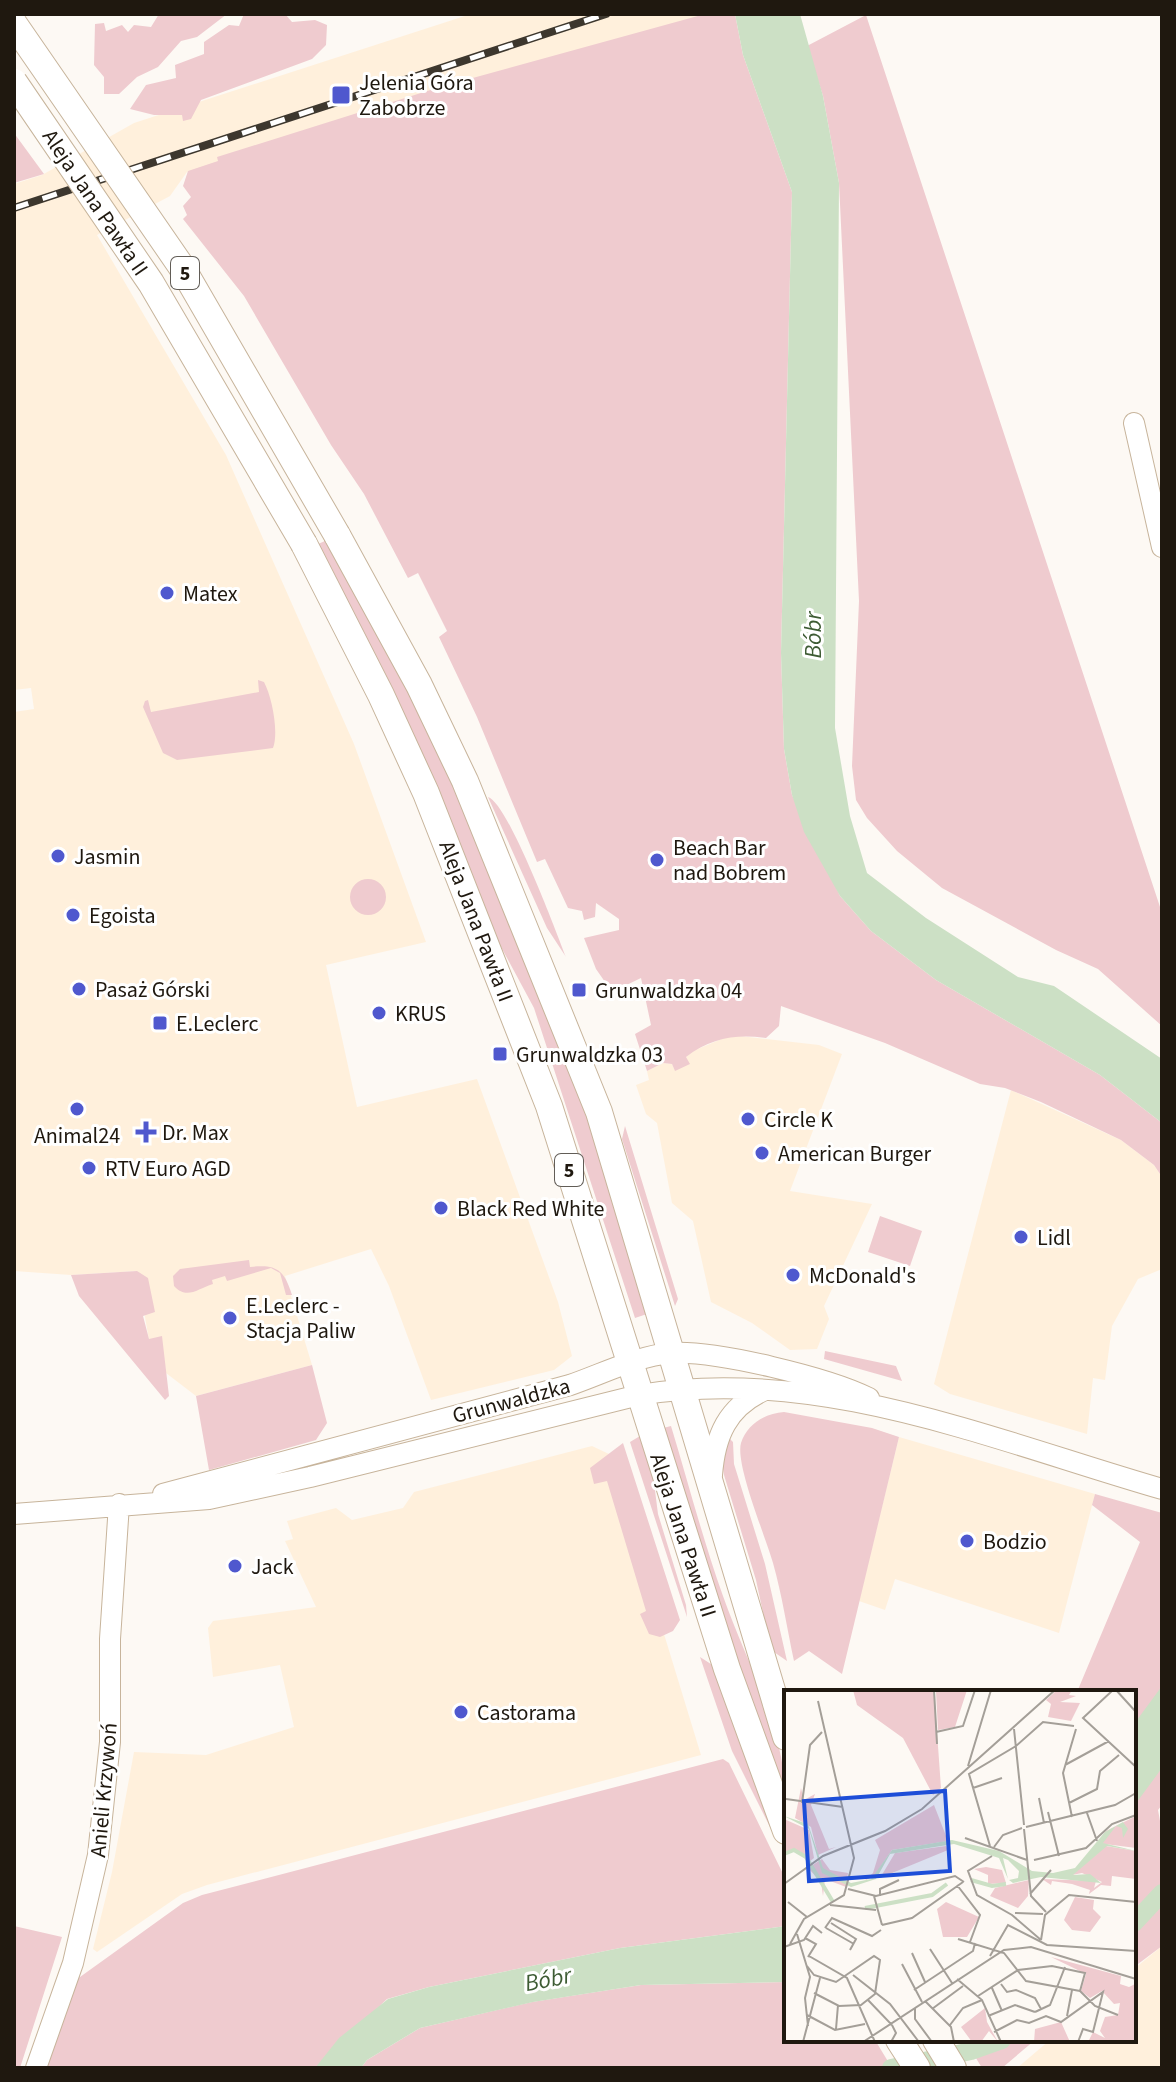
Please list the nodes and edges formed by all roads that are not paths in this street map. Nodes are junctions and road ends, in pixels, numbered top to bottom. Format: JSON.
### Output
{"nodes":[{"id":1,"x":14,"y":24,"type":"edge"},
{"id":2,"x":14,"y":82,"type":"edge"},
{"id":3,"x":1134,"y":423,"type":"dead end"},
{"id":4,"x":1162,"y":547,"type":"edge"},
{"id":5,"x":671,"y":1353,"type":"junction"},
{"id":6,"x":630,"y":1363,"type":"junction"},
{"id":7,"x":681,"y":1388,"type":"junction"},
{"id":8,"x":765,"y":1390,"type":"junction"},
{"id":9,"x":639,"y":1395,"type":"junction"},
{"id":10,"x":880,"y":1404,"type":"junction"},
{"id":11,"x":1162,"y":1489,"type":"edge"},
{"id":12,"x":711,"y":1494,"type":"junction"},
{"id":13,"x":140,"y":1502,"type":"junction"},
{"id":14,"x":119,"y":1504,"type":"junction"},
{"id":15,"x":14,"y":1514,"type":"edge"},
{"id":16,"x":784,"y":1731,"type":"edge"},
{"id":17,"x":784,"y":1826,"type":"edge"},
{"id":18,"x":900,"y":2042,"type":"edge"},
{"id":19,"x":937,"y":2042,"type":"edge"},
{"id":20,"x":36,"y":2068,"type":"edge"},
{"id":21,"x":917,"y":2068,"type":"edge"},
{"id":22,"x":953,"y":2068,"type":"edge"}],
"edges":[{"from":1,"to":5,"type":"main road","name":"Aleja Jana Pawła II","number":"5","bridge":true},
{"from":2,"to":6,"type":"main road","name":"Aleja Jana Pawła II","number":"5","bridge":true},
{"from":3,"to":4,"type":"street"},
{"from":5,"to":6,"type":"street","name":"Grunwaldzka"},
{"from":5,"to":7,"type":"main road","name":"Aleja Jana Pawła II","number":"5"},
{"from":5,"to":10,"type":"street","name":"Grunwaldzka"},
{"from":6,"to":9,"type":"main road","name":"Aleja Jana Pawła II","number":"5"},
{"from":6,"to":13,"type":"street","name":"Grunwaldzka"},
{"from":7,"to":8,"type":"street","name":"Grunwaldzka"},
{"from":7,"to":9,"type":"street","name":"Grunwaldzka"},
{"from":7,"to":12,"type":"main road","name":"Aleja Jana Pawła II","number":"5"},
{"from":8,"to":10,"type":"street","name":"Grunwaldzka"},
{"from":8,"to":12,"type":"street"},
{"from":9,"to":13,"type":"street","name":"Grunwaldzka"},
{"from":9,"to":17,"type":"main road","name":"Aleja Jana Pawła II","number":"5"},
{"from":10,"to":11,"type":"street","name":"Grunwaldzka"},
{"from":12,"to":16,"type":"main road","name":"Aleja Jana Pawła II","number":"5"},
{"from":13,"to":14,"type":"street","name":"Grunwaldzka"},
{"from":14,"to":15,"type":"street","name":"Grunwaldzka"},
{"from":14,"to":20,"type":"street","name":"Anieli Krzywoń"},
{"from":18,"to":21,"type":"main road"},
{"from":19,"to":22,"type":"main road"}]}
